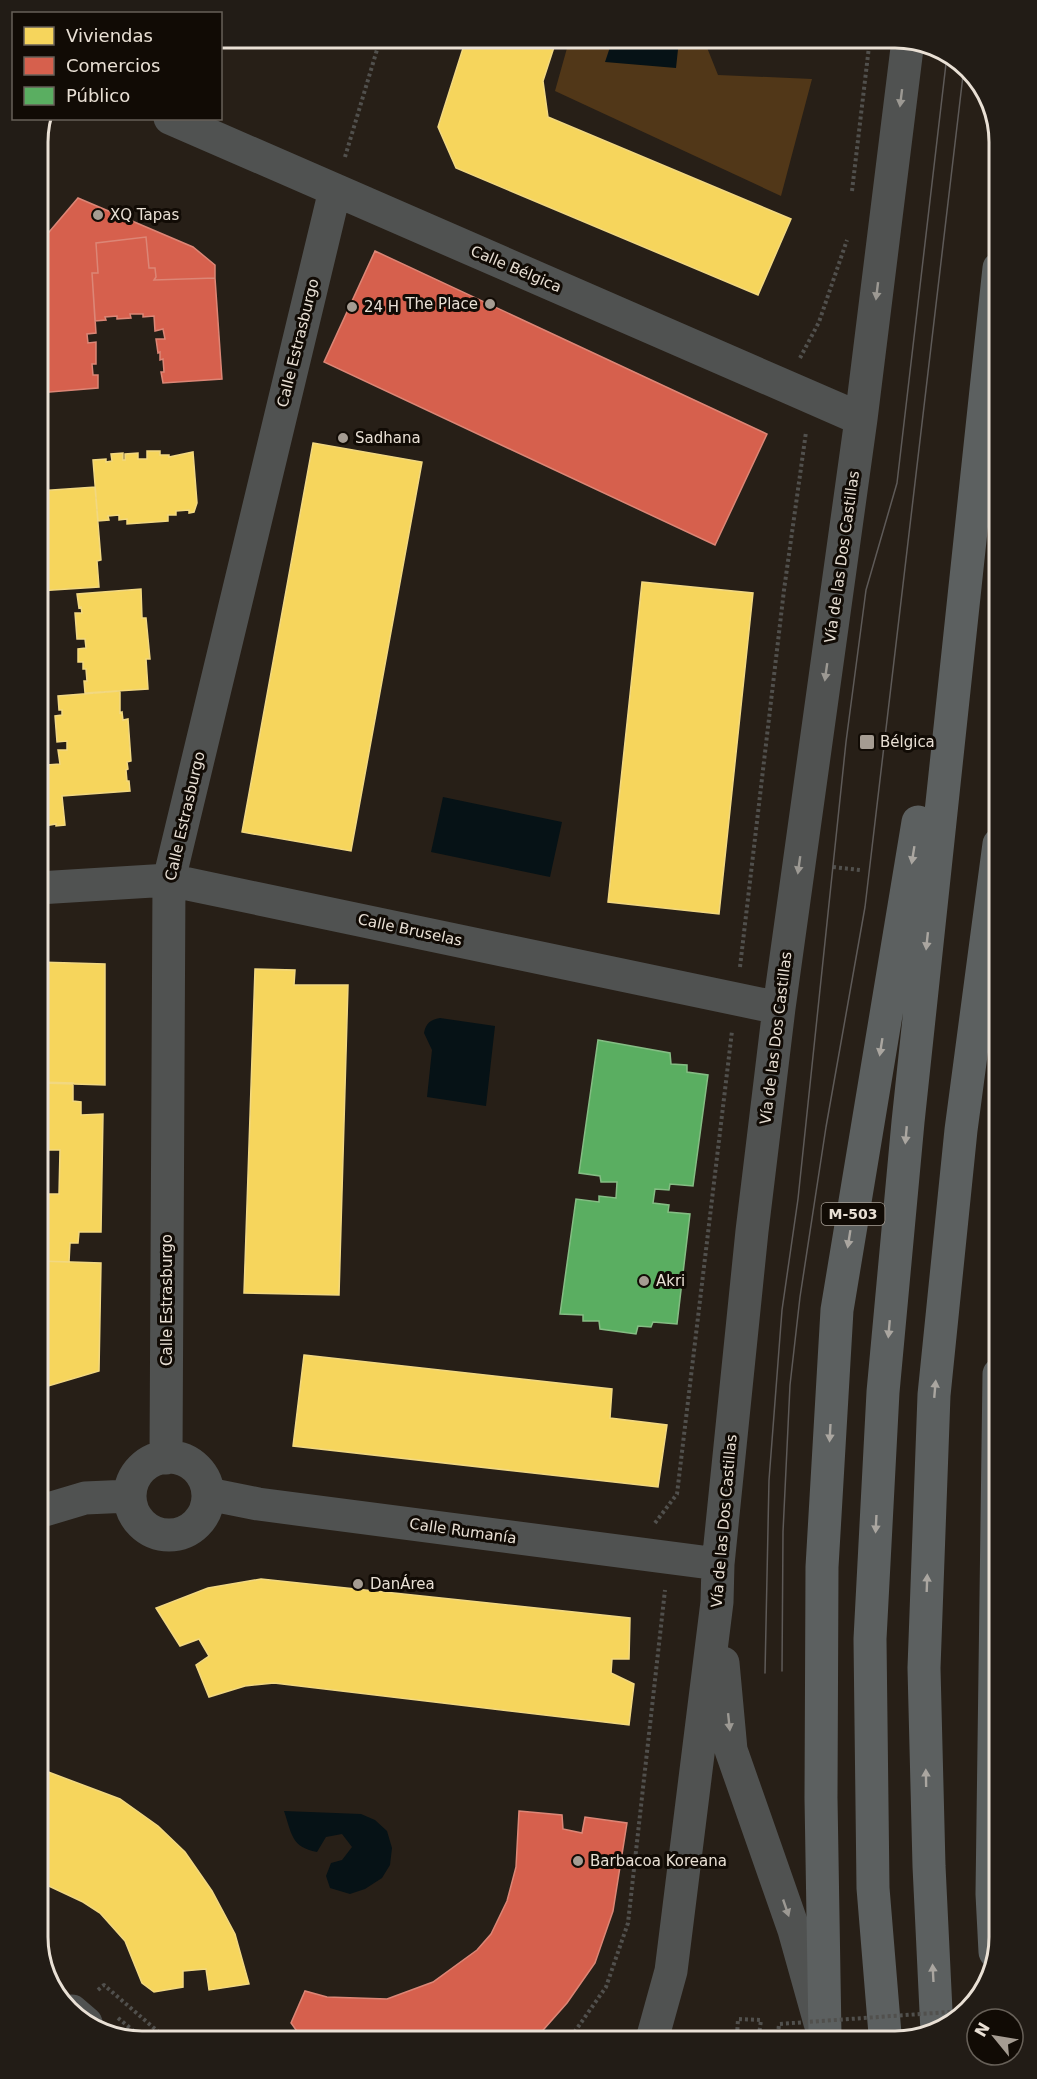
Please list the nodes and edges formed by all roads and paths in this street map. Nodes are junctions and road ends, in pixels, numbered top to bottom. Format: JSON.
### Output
{"nodes":[{"id":1,"x":378,"y":48,"type":"edge"},
{"id":2,"x":869,"y":48,"type":"edge"},
{"id":3,"x":907,"y":49,"type":"edge"},
{"id":4,"x":175,"y":120,"type":"edge"},
{"id":5,"x":335,"y":190,"type":"junction"},
{"id":6,"x":852,"y":197,"type":"dead end"},
{"id":7,"x":848,"y":232,"type":"dead end"},
{"id":8,"x":989,"y":358,"type":"edge"},
{"id":9,"x":796,"y":391,"type":"junction"},
{"id":10,"x":984,"y":403,"type":"junction"},
{"id":11,"x":861,"y":419,"type":"junction"},
{"id":12,"x":169,"y":880,"type":"junction"},
{"id":13,"x":48,"y":887,"type":"edge"},
{"id":14,"x":989,"y":919,"type":"edge"},
{"id":15,"x":736,"y":999,"type":"junction"},
{"id":16,"x":779,"y":1008,"type":"junction"},
{"id":17,"x":166,"y":1458,"type":"junction"},
{"id":18,"x":208,"y":1494,"type":"junction"},
{"id":19,"x":130,"y":1496,"type":"junction"},
{"id":20,"x":48,"y":1509,"type":"edge"},
{"id":21,"x":647,"y":1556,"type":"junction"},
{"id":22,"x":718,"y":1564,"type":"junction"},
{"id":23,"x":717,"y":1602,"type":"junction"},
{"id":24,"x":83,"y":2010,"type":"edge"},
{"id":25,"x":952,"y":2012,"type":"edge"},
{"id":26,"x":936,"y":2021,"type":"edge"},
{"id":27,"x":158,"y":2031,"type":"edge"},
{"id":28,"x":576,"y":2031,"type":"edge"},
{"id":29,"x":654,"y":2031,"type":"edge"},
{"id":30,"x":737,"y":2031,"type":"edge"},
{"id":31,"x":760,"y":2031,"type":"edge"},
{"id":32,"x":778,"y":2031,"type":"edge"},
{"id":33,"x":823,"y":2031,"type":"edge"},
{"id":34,"x":824,"y":2031,"type":"edge"},
{"id":35,"x":885,"y":2031,"type":"edge"}],
"edges":[{"from":1,"to":5,"type":"path"},
{"from":2,"to":6,"type":"path"},
{"from":3,"to":11,"type":"street","name":"Vía de las Dos Castillas","one_way":true},
{"from":4,"to":5,"type":"street","name":"Calle Bélgica"},
{"from":5,"to":9,"type":"street","name":"Calle Bélgica"},
{"from":5,"to":12,"type":"street","name":"Calle Estrasburgo"},
{"from":7,"to":9,"type":"path"},
{"from":8,"to":10,"type":"highway","number":"M-503"},
{"from":9,"to":11,"type":"street","name":"Calle Bélgica"},
{"from":9,"to":15,"type":"path"},
{"from":10,"to":34,"type":"highway","number":"M-503","one_way":true},
{"from":10,"to":35,"type":"highway","number":"M-503","one_way":true},
{"from":11,"to":16,"type":"street","name":"Vía de las Dos Castillas","one_way":true},
{"from":12,"to":13,"type":"street","name":"Calle Bruselas"},
{"from":12,"to":15,"type":"street","name":"Calle Bruselas"},
{"from":12,"to":17,"type":"street","name":"Calle Estrasburgo"},
{"from":26,"to":14,"type":"highway","one_way":true},
{"from":15,"to":16,"type":"street","name":"Calle Bruselas"},
{"from":15,"to":21,"type":"path"},
{"from":16,"to":22,"type":"street","name":"Vía de las Dos Castillas"},
{"from":17,"to":18,"type":"street"},
{"from":17,"to":19,"type":"street"},
{"from":18,"to":19,"type":"street"},
{"from":18,"to":21,"type":"street","name":"Calle Rumanía"},
{"from":19,"to":20,"type":"street"},
{"from":21,"to":22,"type":"street","name":"Calle Rumanía"},
{"from":21,"to":28,"type":"path"},
{"from":22,"to":23,"type":"street","name":"Vía de las Dos Castillas"},
{"from":23,"to":29,"type":"street","name":"Vía de las Dos Castillas"},
{"from":23,"to":33,"type":"street","one_way":true},
{"from":24,"to":27,"type":"path"},
{"from":25,"to":32,"type":"path","bridge":true},
{"from":30,"to":31,"type":"path","bridge":true}]}
